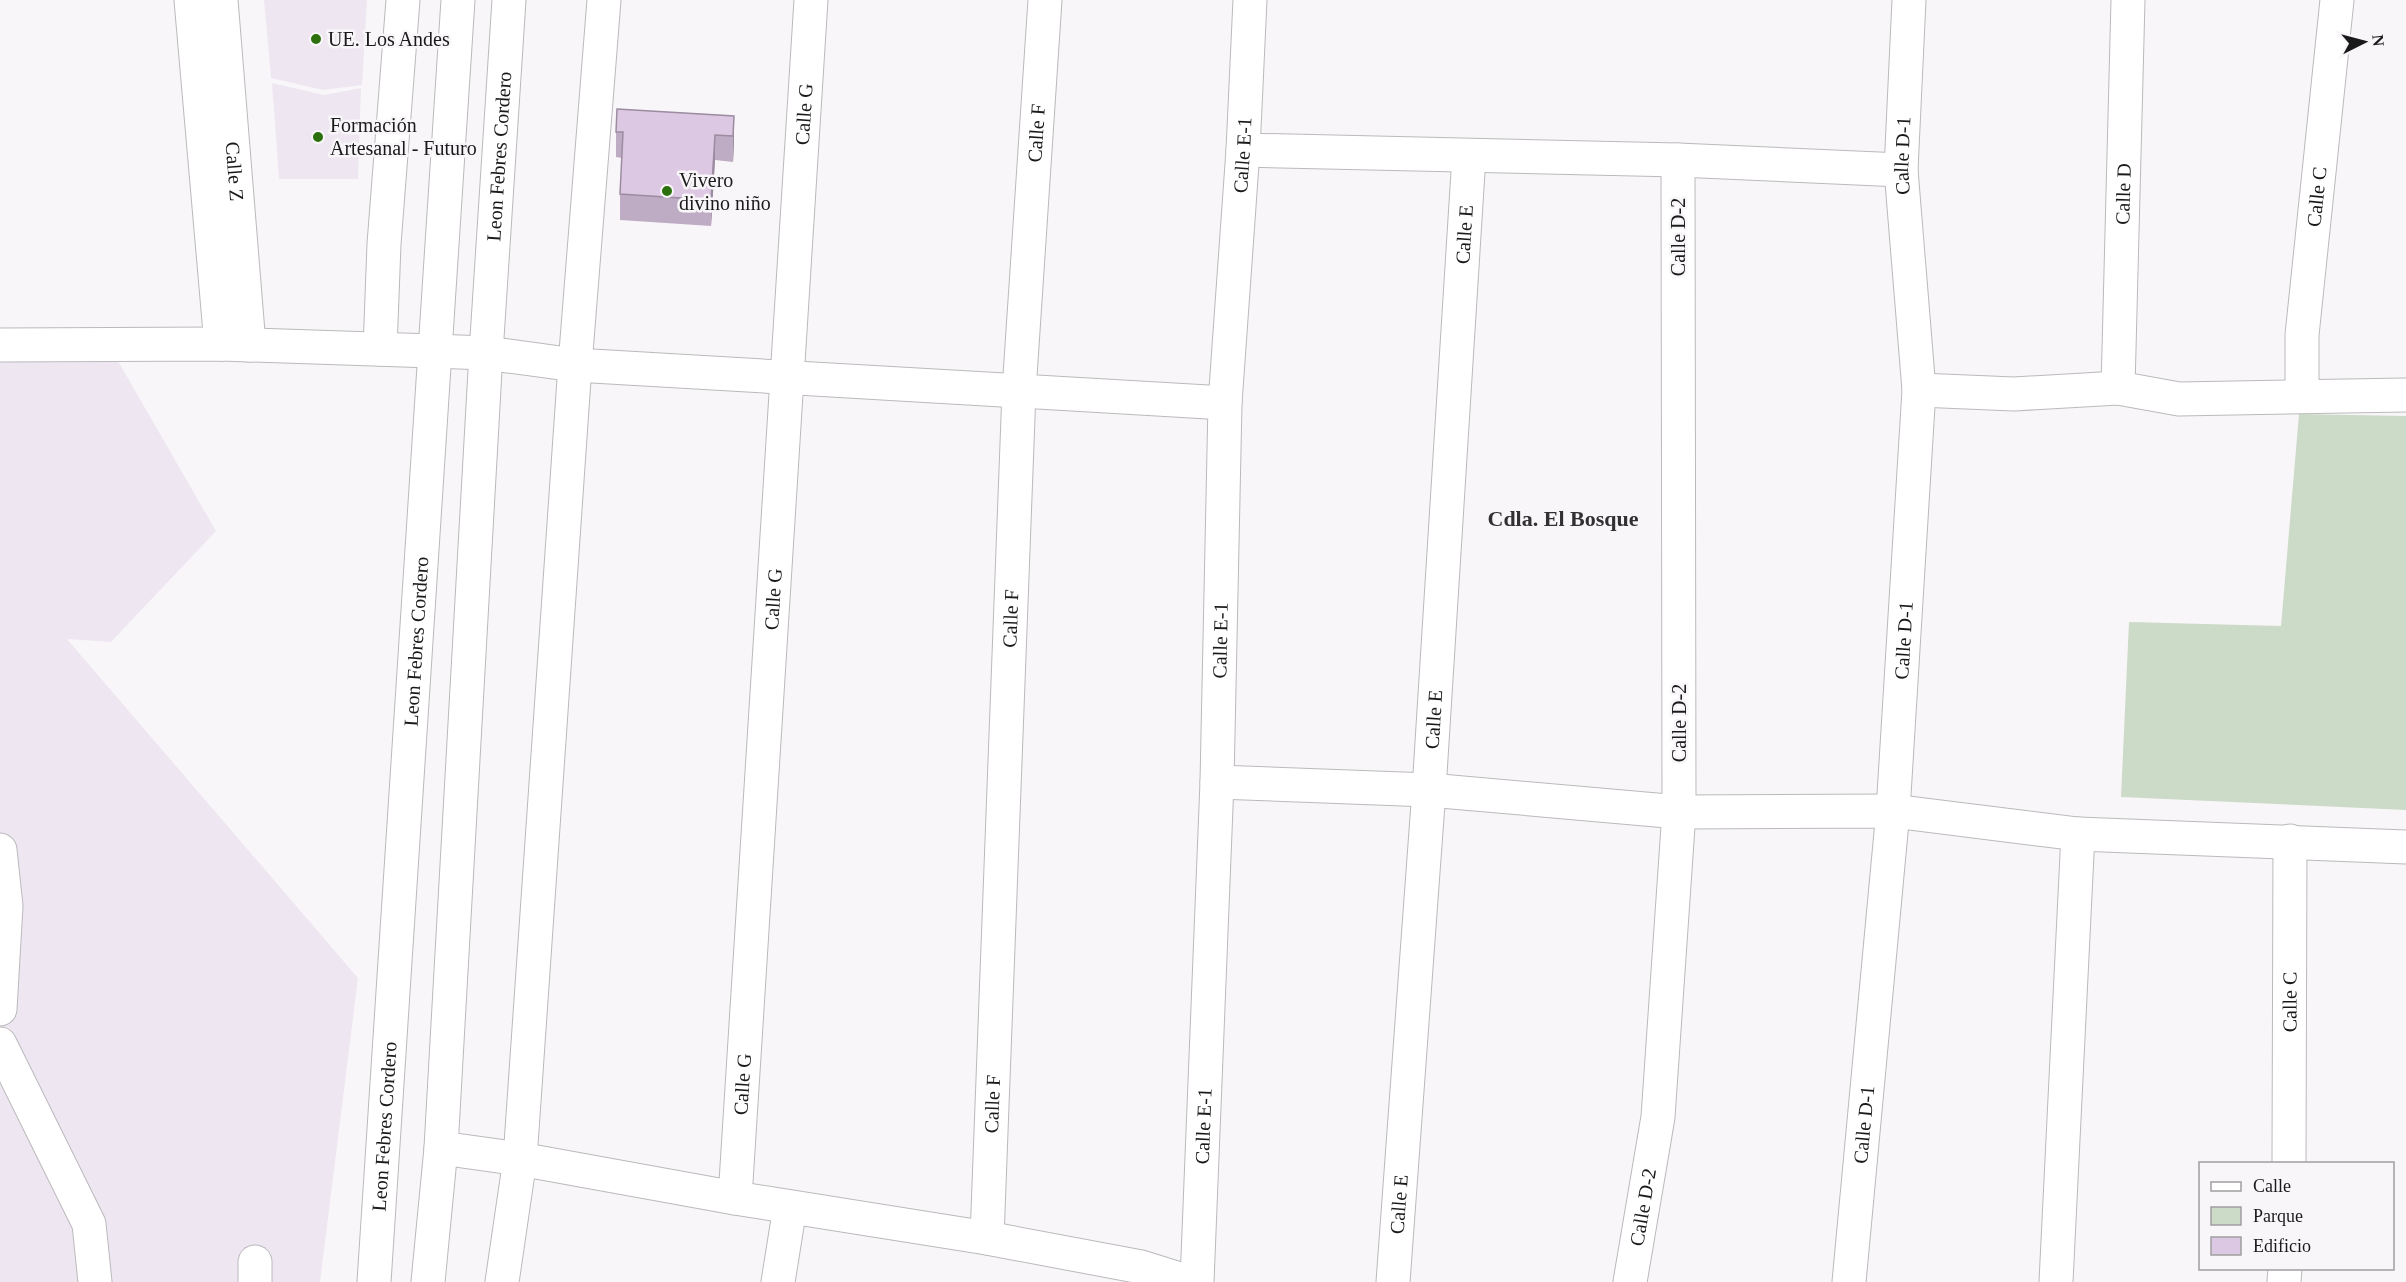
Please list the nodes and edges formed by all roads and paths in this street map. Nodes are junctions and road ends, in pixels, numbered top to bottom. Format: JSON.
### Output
{"nodes":[{"id":1,"x":191,"y":0,"type":"edge"},
{"id":2,"x":221,"y":0,"type":"edge"},
{"id":3,"x":403,"y":0,"type":"edge"},
{"id":4,"x":458,"y":0,"type":"edge"},
{"id":5,"x":510,"y":0,"type":"edge"},
{"id":6,"x":604,"y":0,"type":"edge"},
{"id":7,"x":811,"y":0,"type":"edge"},
{"id":8,"x":1045,"y":0,"type":"edge"},
{"id":9,"x":1250,"y":0,"type":"edge"},
{"id":10,"x":1909,"y":0,"type":"edge"},
{"id":11,"x":2128,"y":0,"type":"edge"},
{"id":12,"x":2337,"y":0,"type":"edge"},
{"id":13,"x":1243,"y":150,"type":"junction"},
{"id":14,"x":1469,"y":156,"type":"junction"},
{"id":15,"x":1678,"y":160,"type":"junction"},
{"id":16,"x":1901,"y":170,"type":"junction"},
{"id":17,"x":235,"y":344,"type":"junction"},
{"id":18,"x":0,"y":345,"type":"edge"},
{"id":19,"x":380,"y":349,"type":"junction"},
{"id":20,"x":433,"y":351,"type":"junction"},
{"id":21,"x":486,"y":352,"type":"junction"},
{"id":22,"x":575,"y":365,"type":"junction"},
{"id":23,"x":787,"y":378,"type":"junction"},
{"id":24,"x":2118,"y":388,"type":"junction"},
{"id":25,"x":1919,"y":390,"type":"junction"},
{"id":26,"x":1019,"y":391,"type":"junction"},
{"id":27,"x":2302,"y":394,"type":"junction"},
{"id":28,"x":2406,"y":395,"type":"edge"},
{"id":29,"x":1225,"y":403,"type":"junction"},
{"id":30,"x":1217,"y":782,"type":"junction"},
{"id":31,"x":1429,"y":790,"type":"junction"},
{"id":32,"x":1893,"y":811,"type":"junction"},
{"id":33,"x":1679,"y":812,"type":"junction"},
{"id":34,"x":2078,"y":834,"type":"junction"},
{"id":35,"x":2290,"y":841,"type":"junction"},
{"id":36,"x":2406,"y":847,"type":"edge"},
{"id":37,"x":0,"y":850,"type":"edge"},
{"id":38,"x":3,"y":906,"type":"edge"},
{"id":39,"x":0,"y":1009,"type":"edge"},
{"id":40,"x":0,"y":1044,"type":"edge"},
{"id":41,"x":441,"y":1148,"type":"junction"},
{"id":42,"x":520,"y":1159,"type":"junction"},
{"id":43,"x":2289,"y":1162,"type":"edge"},
{"id":44,"x":735,"y":1198,"type":"junction"},
{"id":45,"x":790,"y":1207,"type":"junction"},
{"id":46,"x":987,"y":1238,"type":"junction"},
{"id":47,"x":1073,"y":1269,"type":"edge"},
{"id":48,"x":95,"y":1282,"type":"edge"},
{"id":49,"x":374,"y":1282,"type":"edge"},
{"id":50,"x":428,"y":1282,"type":"edge"},
{"id":51,"x":502,"y":1282,"type":"edge"},
{"id":52,"x":778,"y":1282,"type":"edge"},
{"id":53,"x":1189,"y":1282,"type":"edge"},
{"id":54,"x":1197,"y":1282,"type":"edge"},
{"id":55,"x":1393,"y":1282,"type":"edge"},
{"id":56,"x":1630,"y":1282,"type":"edge"},
{"id":57,"x":1849,"y":1282,"type":"edge"},
{"id":58,"x":2056,"y":1282,"type":"edge"}],
"edges":[{"from":1,"to":17,"type":"street","name":"Calle Z"},
{"from":2,"to":17,"type":"street","name":"Calle Z"},
{"from":3,"to":19,"type":"street"},
{"from":4,"to":20,"type":"street","name":"Leon Febres Cordero"},
{"from":5,"to":21,"type":"street","name":"Leon Febres Cordero"},
{"from":6,"to":22,"type":"street"},
{"from":7,"to":23,"type":"street","name":"Calle G"},
{"from":8,"to":26,"type":"street","name":"Calle F"},
{"from":9,"to":13,"type":"street","name":"Calle E-1"},
{"from":10,"to":16,"type":"street","name":"Calle D-1"},
{"from":11,"to":24,"type":"street","name":"Calle D"},
{"from":12,"to":27,"type":"street","name":"Calle C"},
{"from":13,"to":14,"type":"street"},
{"from":13,"to":29,"type":"street","name":"Calle E-1"},
{"from":14,"to":15,"type":"street"},
{"from":14,"to":31,"type":"street","name":"Calle E"},
{"from":15,"to":16,"type":"street"},
{"from":15,"to":33,"type":"street","name":"Calle D-2"},
{"from":16,"to":25,"type":"street","name":"Calle D-1"},
{"from":17,"to":18,"type":"street"},
{"from":17,"to":19,"type":"street"},
{"from":19,"to":20,"type":"street"},
{"from":20,"to":21,"type":"street"},
{"from":20,"to":49,"type":"street","name":"Leon Febres Cordero"},
{"from":21,"to":22,"type":"street"},
{"from":21,"to":41,"type":"street","name":"Leon Febres Cordero"},
{"from":22,"to":23,"type":"street"},
{"from":22,"to":42,"type":"street"},
{"from":23,"to":26,"type":"street"},
{"from":23,"to":44,"type":"street","name":"Calle G"},
{"from":24,"to":25,"type":"street"},
{"from":24,"to":27,"type":"street"},
{"from":25,"to":32,"type":"street","name":"Calle D-1"},
{"from":26,"to":29,"type":"street"},
{"from":26,"to":46,"type":"street","name":"Calle F"},
{"from":27,"to":28,"type":"street"},
{"from":29,"to":30,"type":"street","name":"Calle E-1"},
{"from":30,"to":31,"type":"street"},
{"from":30,"to":54,"type":"street","name":"Calle E-1"},
{"from":31,"to":33,"type":"street"},
{"from":31,"to":55,"type":"street","name":"Calle E"},
{"from":32,"to":33,"type":"street"},
{"from":32,"to":34,"type":"street"},
{"from":32,"to":57,"type":"street","name":"Calle D-1"},
{"from":33,"to":56,"type":"street","name":"Calle D-2"},
{"from":34,"to":35,"type":"street"},
{"from":34,"to":58,"type":"street"},
{"from":35,"to":36,"type":"street"},
{"from":35,"to":43,"type":"street","name":"Calle C"},
{"from":37,"to":38,"type":"street"},
{"from":38,"to":39,"type":"street"},
{"from":40,"to":48,"type":"street"},
{"from":41,"to":42,"type":"street"},
{"from":41,"to":50,"type":"street","name":"Leon Febres Cordero"},
{"from":42,"to":44,"type":"street"},
{"from":42,"to":51,"type":"street"},
{"from":44,"to":45,"type":"street"},
{"from":45,"to":46,"type":"street"},
{"from":45,"to":52,"type":"street"},
{"from":46,"to":47,"type":"street"},
{"from":47,"to":53,"type":"street"}]}
